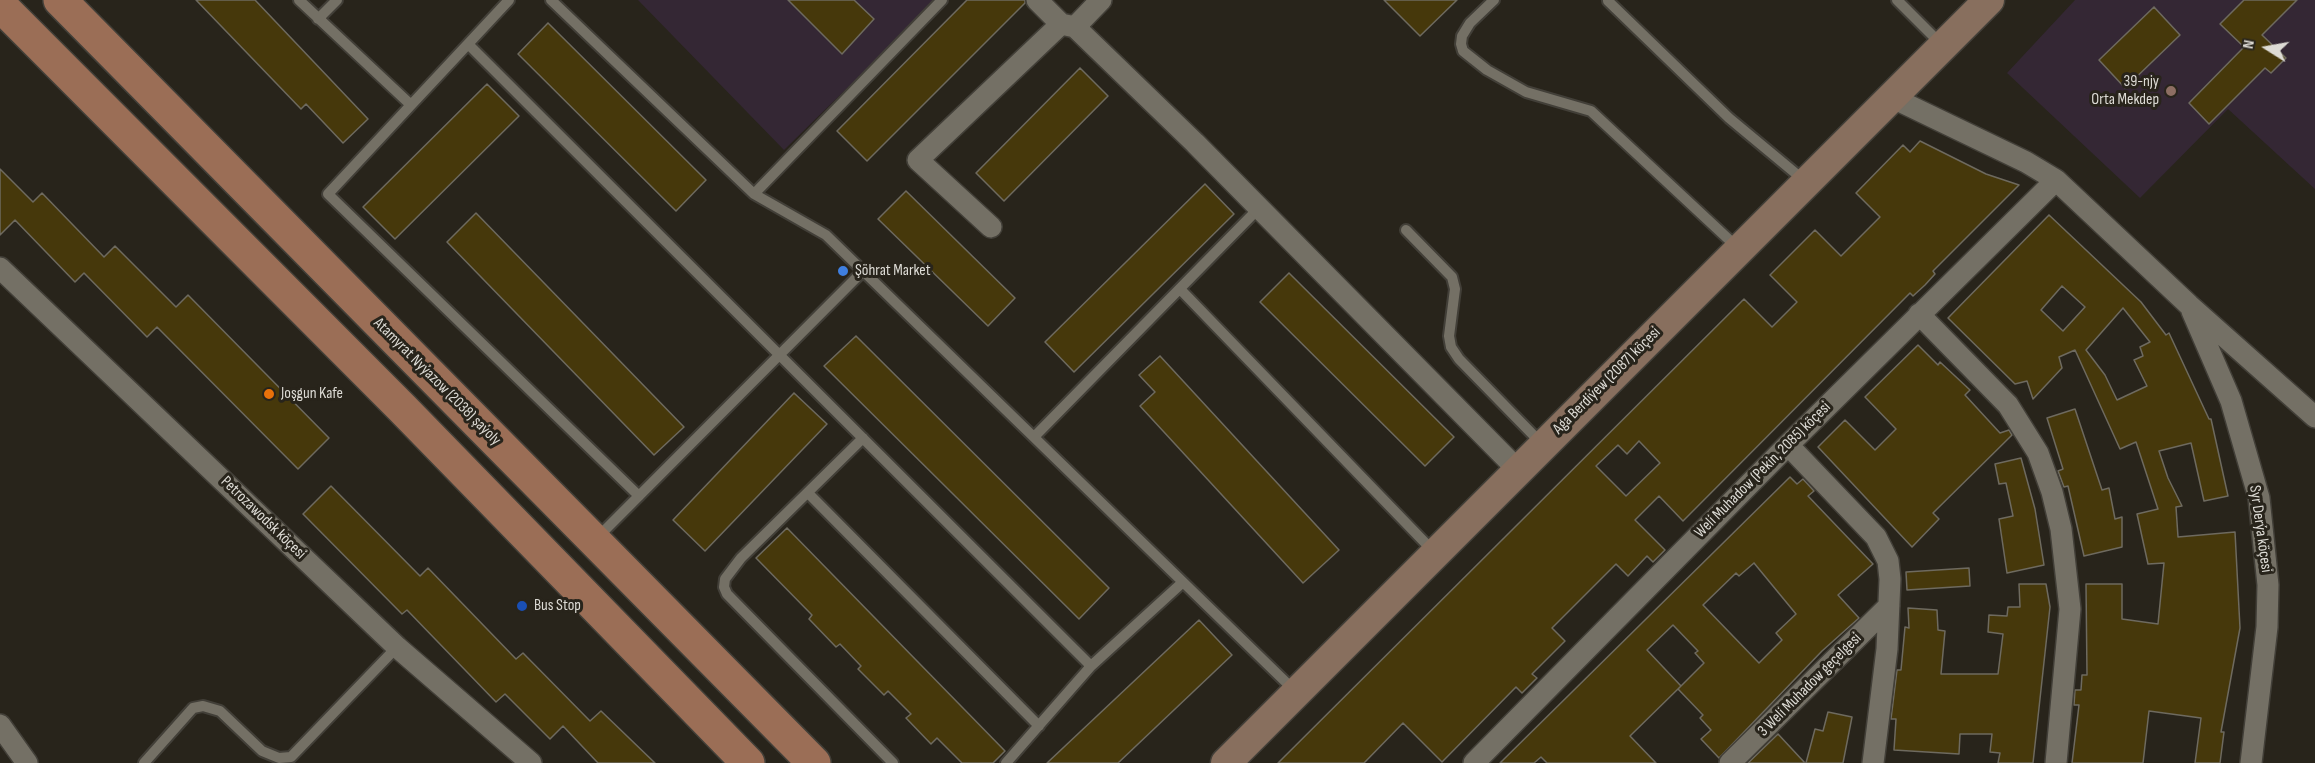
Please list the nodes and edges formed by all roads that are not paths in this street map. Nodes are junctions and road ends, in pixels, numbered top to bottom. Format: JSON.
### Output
{"nodes":[{"id":1,"x":60,"y":0,"type":"edge"},
{"id":2,"x":299,"y":0,"type":"edge"},
{"id":3,"x":337,"y":0,"type":"edge"},
{"id":4,"x":509,"y":0,"type":"edge"},
{"id":5,"x":551,"y":0,"type":"edge"},
{"id":6,"x":942,"y":0,"type":"edge"},
{"id":7,"x":1037,"y":0,"type":"edge"},
{"id":8,"x":1101,"y":0,"type":"edge"},
{"id":9,"x":1494,"y":0,"type":"edge"},
{"id":10,"x":1897,"y":0,"type":"edge"},
{"id":11,"x":1989,"y":0,"type":"edge"},
{"id":12,"x":1608,"y":1,"type":"edge"},
{"id":13,"x":0,"y":5,"type":"edge"},
{"id":14,"x":318,"y":19,"type":"junction"},
{"id":15,"x":1068,"y":25,"type":"junction"},
{"id":16,"x":468,"y":44,"type":"junction"},
{"id":17,"x":1943,"y":46,"type":"junction"},
{"id":18,"x":1891,"y":97,"type":"junction"},
{"id":19,"x":411,"y":105,"type":"junction"},
{"id":20,"x":2056,"y":180,"type":"junction"},
{"id":21,"x":1806,"y":182,"type":"junction"},
{"id":22,"x":754,"y":194,"type":"junction"},
{"id":23,"x":1259,"y":208,"type":"junction"},
{"id":24,"x":991,"y":227,"type":"dead end"},
{"id":25,"x":1406,"y":230,"type":"dead end"},
{"id":26,"x":1739,"y":249,"type":"junction"},
{"id":27,"x":0,"y":268,"type":"edge"},
{"id":28,"x":862,"y":271,"type":"junction"},
{"id":29,"x":1180,"y":289,"type":"junction"},
{"id":30,"x":2189,"y":305,"type":"junction"},
{"id":31,"x":1918,"y":314,"type":"junction"},
{"id":32,"x":780,"y":354,"type":"junction"},
{"id":33,"x":2315,"y":417,"type":"edge"},
{"id":34,"x":1034,"y":437,"type":"junction"},
{"id":35,"x":863,"y":438,"type":"junction"},
{"id":36,"x":1788,"y":444,"type":"junction"},
{"id":37,"x":1543,"y":445,"type":"junction"},
{"id":38,"x":1518,"y":470,"type":"junction"},
{"id":39,"x":808,"y":493,"type":"junction"},
{"id":40,"x":639,"y":496,"type":"junction"},
{"id":41,"x":594,"y":541,"type":"junction"},
{"id":42,"x":1434,"y":553,"type":"junction"},
{"id":43,"x":1183,"y":582,"type":"junction"},
{"id":44,"x":1889,"y":606,"type":"junction"},
{"id":45,"x":397,"y":647,"type":"junction"},
{"id":46,"x":1091,"y":666,"type":"junction"},
{"id":47,"x":1296,"y":692,"type":"junction"},
{"id":48,"x":0,"y":725,"type":"edge"},
{"id":49,"x":1039,"y":726,"type":"junction"},
{"id":50,"x":736,"y":757,"type":"edge"},
{"id":51,"x":27,"y":763,"type":"edge"},
{"id":52,"x":144,"y":763,"type":"edge"},
{"id":53,"x":531,"y":763,"type":"edge"},
{"id":54,"x":814,"y":763,"type":"edge"},
{"id":55,"x":893,"y":763,"type":"edge"},
{"id":56,"x":1006,"y":763,"type":"edge"},
{"id":57,"x":1226,"y":763,"type":"edge"},
{"id":58,"x":1474,"y":763,"type":"edge"},
{"id":59,"x":1730,"y":763,"type":"edge"},
{"id":60,"x":1873,"y":763,"type":"edge"},
{"id":61,"x":2056,"y":763,"type":"edge"},
{"id":62,"x":2251,"y":763,"type":"edge"}],
"edges":[{"from":1,"to":41,"type":"main road","name":"Atamyrat Nyýazow (2038) şaýoly"},
{"from":2,"to":14,"type":"lane"},
{"from":3,"to":14,"type":"lane"},
{"from":4,"to":16,"type":"lane"},
{"from":5,"to":22,"type":"lane"},
{"from":6,"to":22,"type":"lane"},
{"from":7,"to":15,"type":"street"},
{"from":8,"to":15,"type":"street"},
{"from":9,"to":26,"type":"lane"},
{"from":10,"to":17,"type":"lane"},
{"from":11,"to":17,"type":"street","name":"Aga Berdiýew (2087) köçesi"},
{"from":12,"to":21,"type":"lane"},
{"from":13,"to":50,"type":"main road"},
{"from":14,"to":19,"type":"lane"},
{"from":15,"to":23,"type":"street"},
{"from":15,"to":24,"type":"street"},
{"from":16,"to":19,"type":"lane"},
{"from":16,"to":32,"type":"lane"},
{"from":17,"to":18,"type":"street","name":"Aga Berdiýew (2087) köçesi"},
{"from":18,"to":20,"type":"street"},
{"from":18,"to":21,"type":"street","name":"Aga Berdiýew (2087) köçesi"},
{"from":19,"to":40,"type":"lane"},
{"from":20,"to":30,"type":"street"},
{"from":20,"to":31,"type":"street","name":"Weli Muhadow (Pekin, 2085) köçesi"},
{"from":21,"to":26,"type":"street","name":"Aga Berdiýew (2087) köçesi"},
{"from":22,"to":28,"type":"lane"},
{"from":23,"to":29,"type":"lane"},
{"from":23,"to":38,"type":"street"},
{"from":25,"to":37,"type":"lane"},
{"from":26,"to":37,"type":"street","name":"Aga Berdiýew (2087) köçesi"},
{"from":27,"to":45,"type":"street","name":"Petrozawodsk köçesi"},
{"from":28,"to":32,"type":"lane"},
{"from":28,"to":34,"type":"lane"},
{"from":29,"to":34,"type":"lane"},
{"from":29,"to":42,"type":"lane"},
{"from":30,"to":33,"type":"street"},
{"from":30,"to":62,"type":"street","name":"Syr Derýa köçesi"},
{"from":31,"to":36,"type":"street","name":"Weli Muhadow (Pekin, 2085) köçesi"},
{"from":31,"to":61,"type":"street"},
{"from":32,"to":35,"type":"lane"},
{"from":32,"to":40,"type":"lane"},
{"from":34,"to":43,"type":"lane"},
{"from":35,"to":39,"type":"lane"},
{"from":35,"to":46,"type":"lane"},
{"from":36,"to":44,"type":"street"},
{"from":36,"to":58,"type":"street","name":"Weli Muhadow (Pekin, 2085) köçesi"},
{"from":37,"to":38,"type":"street","name":"Aga Berdiýew (2087) köçesi"},
{"from":38,"to":42,"type":"street","name":"Aga Berdiýew (2087) köçesi"},
{"from":39,"to":49,"type":"lane"},
{"from":39,"to":55,"type":"lane"},
{"from":40,"to":41,"type":"lane"},
{"from":41,"to":54,"type":"main road","name":"Atamyrat Nyýazow (2038) şaýoly"},
{"from":42,"to":47,"type":"street","name":"Aga Berdiýew (2087) köçesi"},
{"from":43,"to":46,"type":"lane"},
{"from":43,"to":47,"type":"lane"},
{"from":44,"to":59,"type":"street","name":"3 Weli Muhadow geçelgesi"},
{"from":44,"to":60,"type":"street"},
{"from":45,"to":52,"type":"lane"},
{"from":45,"to":53,"type":"street","name":"Petrozawodsk köçesi"},
{"from":46,"to":49,"type":"lane"},
{"from":47,"to":57,"type":"street","name":"Aga Berdiýew (2087) köçesi"},
{"from":48,"to":51,"type":"street"},
{"from":49,"to":56,"type":"lane"}]}
